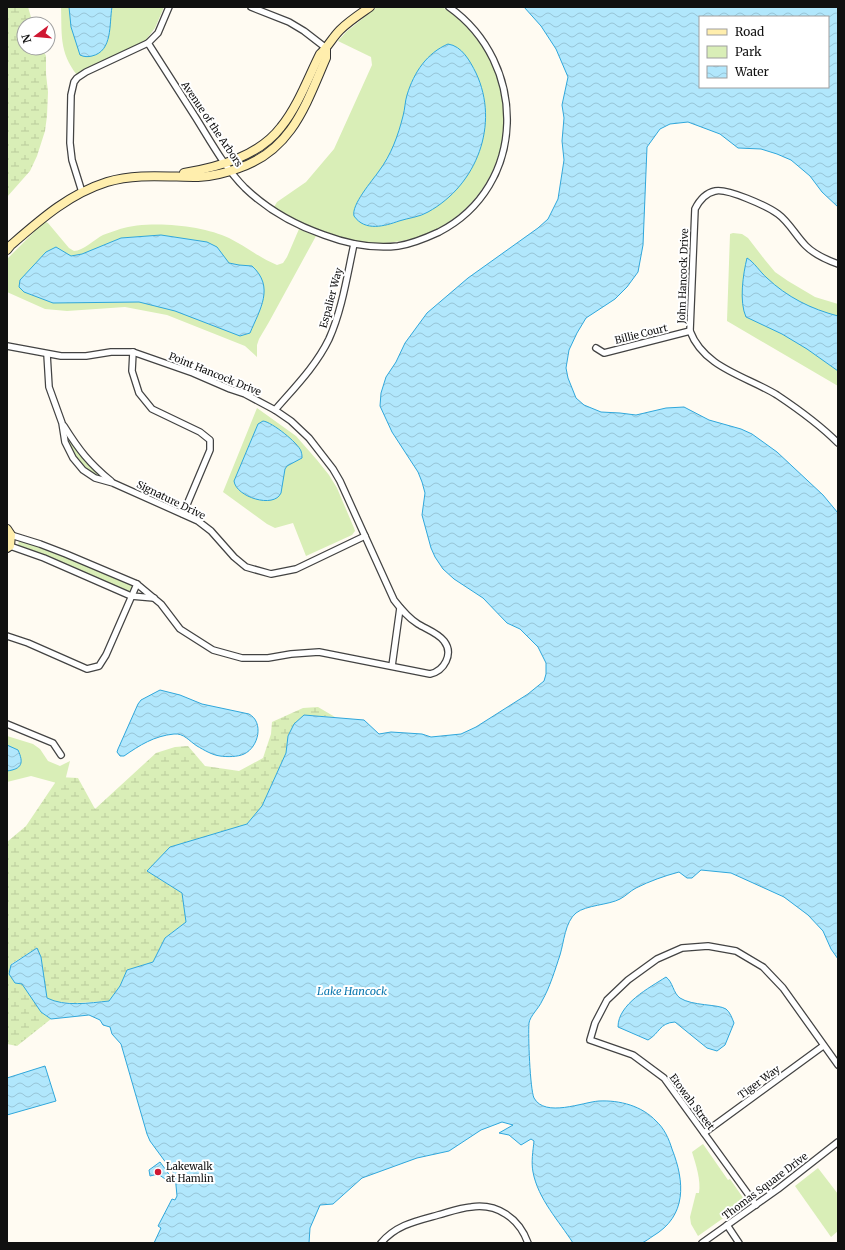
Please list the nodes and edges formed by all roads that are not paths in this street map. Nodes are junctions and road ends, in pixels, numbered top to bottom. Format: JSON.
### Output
{"nodes":[{"id":1,"x":169,"y":7,"type":"edge"},
{"id":2,"x":251,"y":7,"type":"edge"},
{"id":3,"x":370,"y":7,"type":"edge"},
{"id":4,"x":449,"y":7,"type":"edge"},
{"id":5,"x":148,"y":43,"type":"junction"},
{"id":6,"x":326,"y":48,"type":"junction"},
{"id":7,"x":224,"y":163,"type":"junction"},
{"id":8,"x":231,"y":171,"type":"junction"},
{"id":9,"x":167,"y":176,"type":"junction"},
{"id":10,"x":82,"y":192,"type":"junction"},
{"id":11,"x":354,"y":244,"type":"junction"},
{"id":12,"x":7,"y":250,"type":"edge"},
{"id":13,"x":838,"y":264,"type":"edge"},
{"id":14,"x":690,"y":331,"type":"junction"},
{"id":15,"x":7,"y":346,"type":"edge"},
{"id":16,"x":596,"y":348,"type":"dead end"},
{"id":17,"x":133,"y":352,"type":"junction"},
{"id":18,"x":47,"y":354,"type":"junction"},
{"id":19,"x":275,"y":410,"type":"junction"},
{"id":20,"x":62,"y":424,"type":"junction"},
{"id":21,"x":838,"y":443,"type":"edge"},
{"id":22,"x":113,"y":483,"type":"junction"},
{"id":23,"x":183,"y":514,"type":"junction"},
{"id":24,"x":9,"y":532,"type":"edge"},
{"id":25,"x":365,"y":536,"type":"junction"},
{"id":26,"x":8,"y":547,"type":"edge"},
{"id":27,"x":136,"y":584,"type":"junction"},
{"id":28,"x":131,"y":596,"type":"junction"},
{"id":29,"x":155,"y":598,"type":"junction"},
{"id":30,"x":400,"y":608,"type":"junction"},
{"id":31,"x":7,"y":636,"type":"edge"},
{"id":32,"x":392,"y":666,"type":"junction"},
{"id":33,"x":7,"y":724,"type":"edge"},
{"id":34,"x":61,"y":755,"type":"dead end"},
{"id":35,"x":824,"y":1046,"type":"junction"},
{"id":36,"x":838,"y":1065,"type":"edge"},
{"id":37,"x":704,"y":1133,"type":"junction"},
{"id":38,"x":838,"y":1142,"type":"edge"},
{"id":39,"x":756,"y":1204,"type":"junction"},
{"id":40,"x":727,"y":1225,"type":"junction"},
{"id":41,"x":381,"y":1243,"type":"edge"},
{"id":42,"x":528,"y":1243,"type":"edge"},
{"id":43,"x":702,"y":1243,"type":"edge"},
{"id":44,"x":739,"y":1243,"type":"edge"}],
"edges":[{"from":1,"to":5,"type":"street"},
{"from":2,"to":6,"type":"street"},
{"from":3,"to":6,"type":"street"},
{"from":4,"to":11,"type":"street","name":"Avenue of the Arbors"},
{"from":5,"to":7,"type":"street","name":"Avenue of the Arbors"},
{"from":5,"to":10,"type":"street"},
{"from":6,"to":7,"type":"street"},
{"from":6,"to":8,"type":"street"},
{"from":7,"to":8,"type":"street","name":"Avenue of the Arbors"},
{"from":7,"to":9,"type":"street"},
{"from":8,"to":9,"type":"street"},
{"from":8,"to":11,"type":"street","name":"Avenue of the Arbors"},
{"from":9,"to":10,"type":"street"},
{"from":10,"to":12,"type":"street"},
{"from":11,"to":19,"type":"street","name":"Espalier Way"},
{"from":13,"to":14,"type":"street","name":"John Hancock Drive"},
{"from":14,"to":16,"type":"street","name":"Billie Court"},
{"from":14,"to":21,"type":"street","name":"John Hancock Drive"},
{"from":15,"to":18,"type":"street","name":"Point Hancock Drive"},
{"from":17,"to":18,"type":"street","name":"Point Hancock Drive"},
{"from":17,"to":19,"type":"street","name":"Point Hancock Drive"},
{"from":17,"to":23,"type":"street"},
{"from":18,"to":20,"type":"street","name":"Signature Drive"},
{"from":19,"to":25,"type":"street","name":"Point Hancock Drive"},
{"from":20,"to":22,"type":"street","name":"Signature Drive"},
{"from":20,"to":22,"type":"street","name":"Signature Drive"},
{"from":22,"to":23,"type":"street","name":"Signature Drive"},
{"from":23,"to":25,"type":"street","name":"Signature Drive"},
{"from":24,"to":26,"type":"street"},
{"from":24,"to":27,"type":"street","name":"Point Hancock Drive"},
{"from":25,"to":30,"type":"street","name":"Point Hancock Drive"},
{"from":26,"to":28,"type":"street"},
{"from":27,"to":28,"type":"street"},
{"from":27,"to":29,"type":"street","name":"Point Hancock Drive"},
{"from":28,"to":29,"type":"street"},
{"from":28,"to":31,"type":"street"},
{"from":29,"to":32,"type":"street","name":"Point Hancock Drive"},
{"from":30,"to":32,"type":"street"},
{"from":30,"to":32,"type":"street","name":"Point Hancock Drive"},
{"from":33,"to":34,"type":"street"},
{"from":35,"to":36,"type":"street"},
{"from":35,"to":37,"type":"street","name":"Tiger Way"},
{"from":35,"to":37,"type":"street","name":"Etowah Street"},
{"from":37,"to":39,"type":"street","name":"Etowah Street"},
{"from":38,"to":39,"type":"street","name":"Thomas Square Drive"},
{"from":39,"to":40,"type":"street","name":"Thomas Square Drive"},
{"from":40,"to":43,"type":"street","name":"Thomas Square Drive"},
{"from":40,"to":44,"type":"street"},
{"from":41,"to":42,"type":"street"}]}
